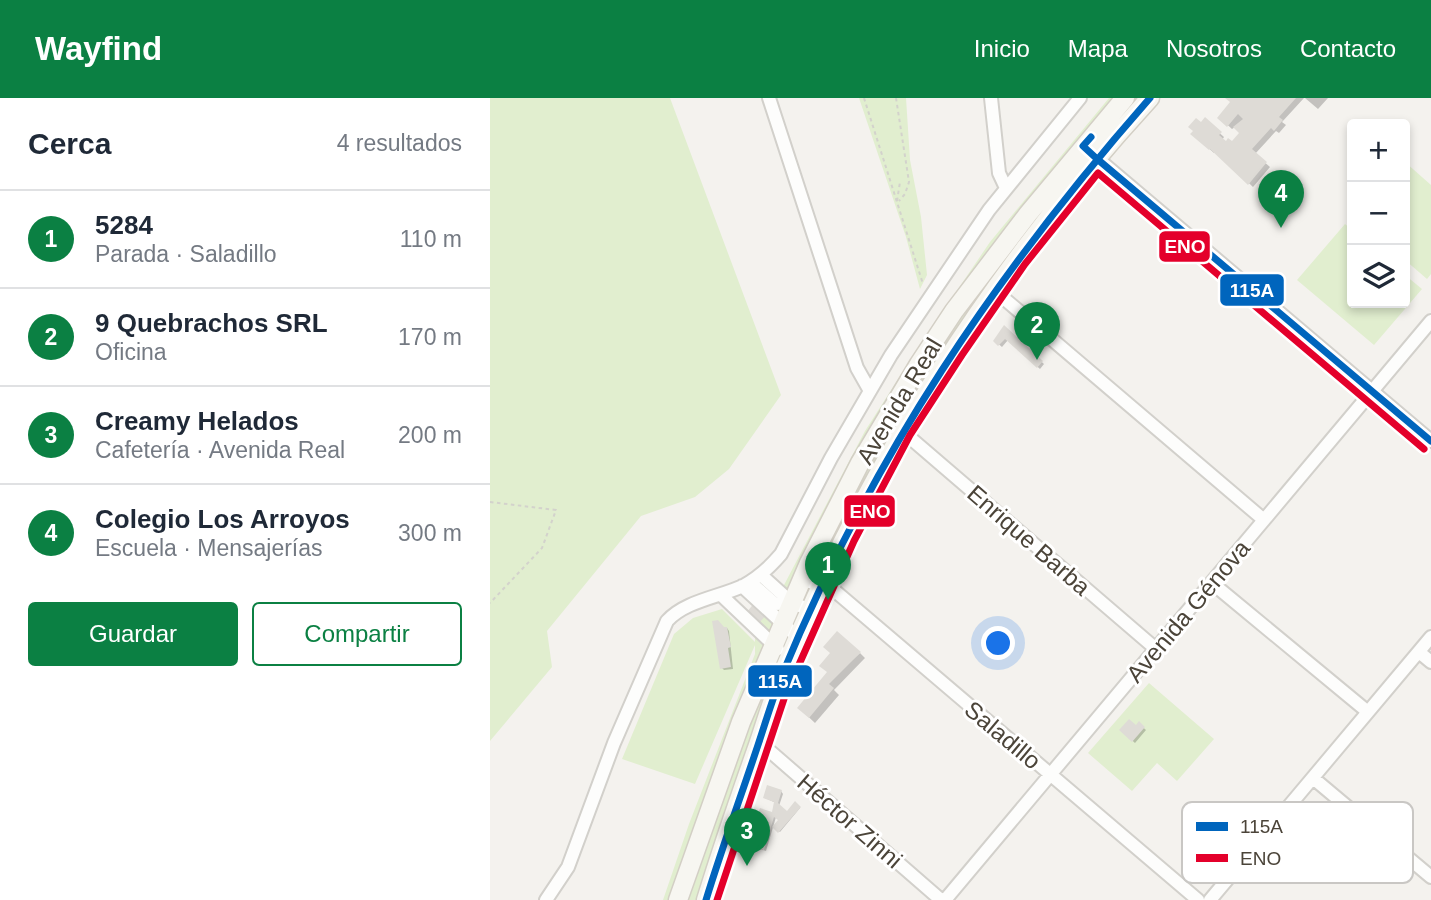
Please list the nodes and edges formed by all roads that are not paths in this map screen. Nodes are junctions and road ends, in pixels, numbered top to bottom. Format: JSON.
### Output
{"nodes":[{"id":1,"x":769,"y":98,"type":"edge"},
{"id":2,"x":991,"y":98,"type":"edge"},
{"id":3,"x":1080,"y":98,"type":"edge"},
{"id":4,"x":1125,"y":98,"type":"edge"},
{"id":5,"x":1150,"y":98,"type":"edge"},
{"id":6,"x":1090,"y":152,"type":"junction"},
{"id":7,"x":1006,"y":188,"type":"junction"},
{"id":8,"x":994,"y":290,"type":"junction"},
{"id":9,"x":1431,"y":321,"type":"edge"},
{"id":10,"x":870,"y":391,"type":"junction"},
{"id":11,"x":1372,"y":391,"type":"junction"},
{"id":12,"x":901,"y":430,"type":"junction"},
{"id":13,"x":1431,"y":441,"type":"edge"},
{"id":14,"x":1264,"y":520,"type":"junction"},
{"id":15,"x":802,"y":579,"type":"junction"},
{"id":16,"x":751,"y":581,"type":"junction"},
{"id":17,"x":1212,"y":583,"type":"junction"},
{"id":18,"x":822,"y":586,"type":"junction"},
{"id":19,"x":722,"y":595,"type":"junction"},
{"id":20,"x":792,"y":603,"type":"junction"},
{"id":21,"x":811,"y":610,"type":"junction"},
{"id":22,"x":783,"y":624,"type":"junction"},
{"id":23,"x":799,"y":635,"type":"junction"},
{"id":24,"x":1431,"y":638,"type":"edge"},
{"id":25,"x":774,"y":646,"type":"junction"},
{"id":26,"x":1156,"y":649,"type":"junction"},
{"id":27,"x":1419,"y":652,"type":"junction"},
{"id":28,"x":789,"y":657,"type":"junction"},
{"id":29,"x":1431,"y":662,"type":"edge"},
{"id":30,"x":1368,"y":712,"type":"junction"},
{"id":31,"x":758,"y":743,"type":"junction"},
{"id":32,"x":1051,"y":775,"type":"junction"},
{"id":33,"x":1313,"y":778,"type":"junction"},
{"id":34,"x":1293,"y":802,"type":"edge"},
{"id":35,"x":1342,"y":802,"type":"edge"},
{"id":36,"x":1413,"y":862,"type":"edge"},
{"id":37,"x":1431,"y":877,"type":"edge"},
{"id":38,"x":1224,"y":883,"type":"edge"},
{"id":39,"x":546,"y":900,"type":"edge"},
{"id":40,"x":678,"y":900,"type":"edge"},
{"id":41,"x":706,"y":900,"type":"edge"},
{"id":42,"x":943,"y":900,"type":"edge"},
{"id":43,"x":1198,"y":900,"type":"edge"},
{"id":44,"x":1210,"y":900,"type":"edge"}],
"edges":[{"from":1,"to":10,"type":"street"},
{"from":2,"to":7,"type":"street"},
{"from":3,"to":7,"type":"street"},
{"from":4,"to":6,"type":"main road","name":"Avenida Real"},
{"from":5,"to":6,"type":"main road","name":"Avenida Real"},
{"from":6,"to":8,"type":"main road","name":"Avenida Real"},
{"from":6,"to":11,"type":"street"},
{"from":6,"to":15,"type":"main road","name":"Avenida Real"},
{"from":7,"to":10,"type":"street"},
{"from":8,"to":12,"type":"main road","name":"Avenida Real"},
{"from":8,"to":14,"type":"street"},
{"from":9,"to":11,"type":"street","name":"Avenida Génova"},
{"from":10,"to":16,"type":"street"},
{"from":11,"to":13,"type":"street"},
{"from":11,"to":14,"type":"street","name":"Avenida Génova"},
{"from":12,"to":18,"type":"main road","name":"Avenida Real"},
{"from":12,"to":26,"type":"street","name":"Enrique Barba"},
{"from":14,"to":17,"type":"street","name":"Avenida Génova"},
{"from":15,"to":18,"type":"street","name":"Saladillo"},
{"from":15,"to":20,"type":"main road","name":"Avenida Real"},
{"from":16,"to":19,"type":"street"},
{"from":16,"to":20,"type":"street"},
{"from":16,"to":22,"type":"street"},
{"from":17,"to":26,"type":"street","name":"Avenida Génova"},
{"from":17,"to":30,"type":"street"},
{"from":18,"to":21,"type":"main road","name":"Avenida Real"},
{"from":18,"to":32,"type":"street","name":"Saladillo"},
{"from":19,"to":25,"type":"street"},
{"from":19,"to":39,"type":"street"},
{"from":20,"to":21,"type":"street"},
{"from":20,"to":22,"type":"main road","name":"Avenida Real"},
{"from":21,"to":23,"type":"main road","name":"Avenida Real"},
{"from":22,"to":23,"type":"street"},
{"from":22,"to":25,"type":"main road","name":"Avenida Real"},
{"from":23,"to":28,"type":"main road","name":"Avenida Real"},
{"from":24,"to":27,"type":"street"},
{"from":25,"to":28,"type":"street"},
{"from":25,"to":40,"type":"main road","name":"Avenida Real"},
{"from":26,"to":32,"type":"street","name":"Avenida Génova"},
{"from":27,"to":29,"type":"street"},
{"from":27,"to":30,"type":"street"},
{"from":28,"to":31,"type":"main road","name":"Avenida Real"},
{"from":30,"to":33,"type":"street"},
{"from":31,"to":41,"type":"main road","name":"Avenida Real"},
{"from":31,"to":42,"type":"street","name":"Héctor Zinni"},
{"from":32,"to":42,"type":"street","name":"Avenida Génova"},
{"from":32,"to":43,"type":"street","name":"Saladillo"},
{"from":33,"to":34,"type":"street"},
{"from":33,"to":35,"type":"street"},
{"from":36,"to":37,"type":"street"},
{"from":38,"to":44,"type":"street"}]}
